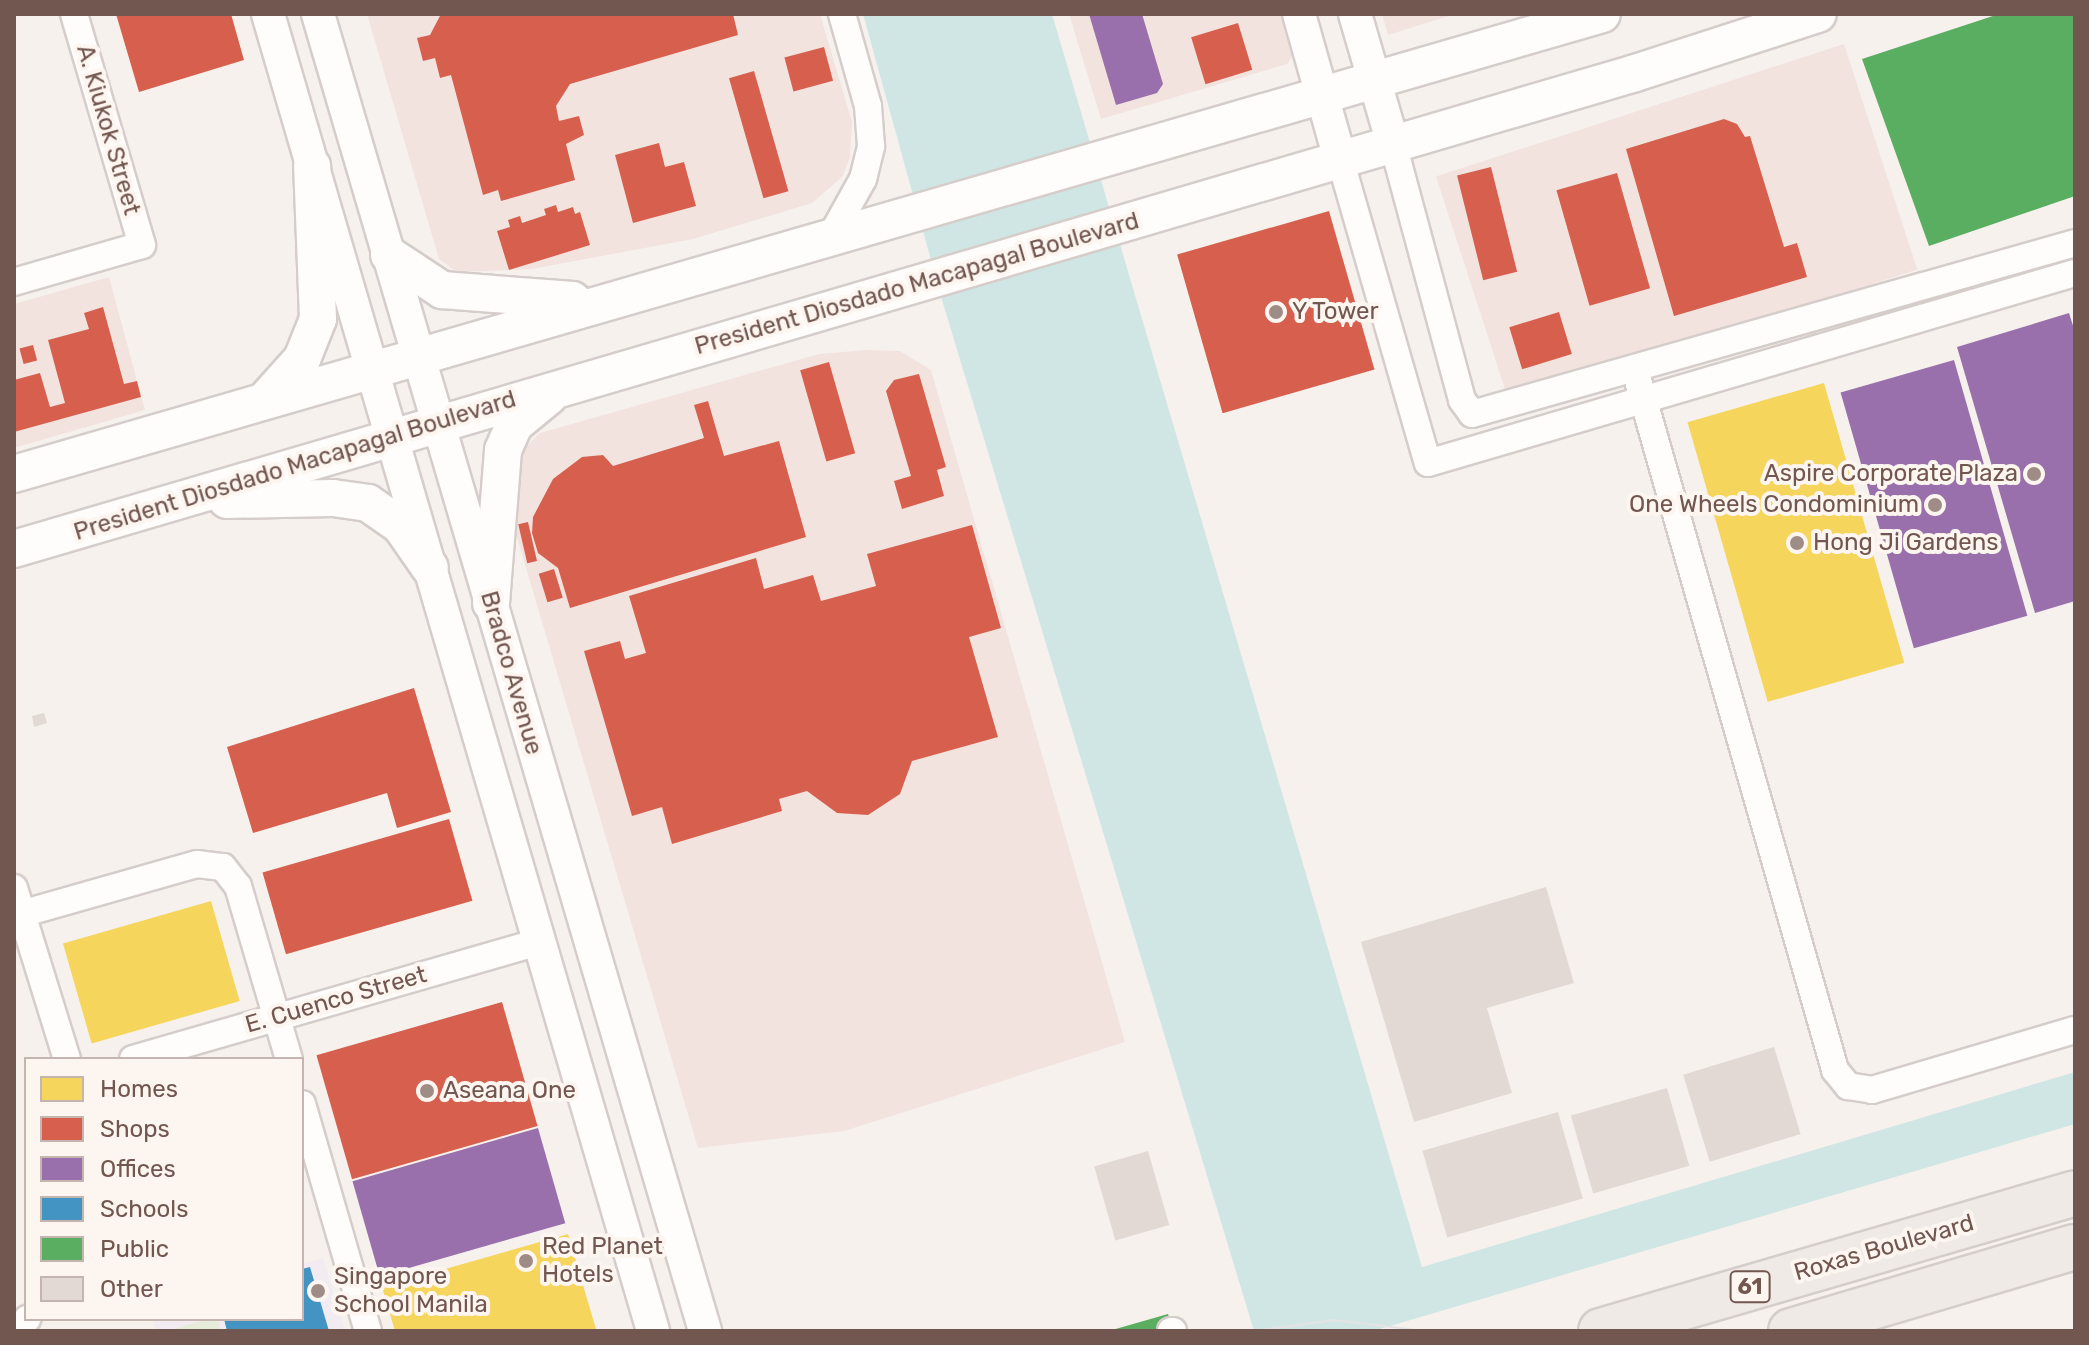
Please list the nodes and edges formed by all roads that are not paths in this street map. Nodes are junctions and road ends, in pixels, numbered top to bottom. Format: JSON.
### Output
{"nodes":[{"id":1,"x":74,"y":14,"type":"edge"},
{"id":2,"x":268,"y":14,"type":"edge"},
{"id":3,"x":318,"y":14,"type":"edge"},
{"id":4,"x":842,"y":14,"type":"edge"},
{"id":5,"x":1299,"y":14,"type":"edge"},
{"id":6,"x":1355,"y":14,"type":"edge"},
{"id":7,"x":1602,"y":14,"type":"edge"},
{"id":8,"x":1818,"y":14,"type":"edge"},
{"id":9,"x":1375,"y":82,"type":"junction"},
{"id":10,"x":1322,"y":97,"type":"junction"},
{"id":11,"x":1393,"y":144,"type":"junction"},
{"id":12,"x":1340,"y":159,"type":"junction"},
{"id":13,"x":312,"y":166,"type":"junction"},
{"id":14,"x":830,"y":238,"type":"junction"},
{"id":15,"x":2075,"y":243,"type":"edge"},
{"id":16,"x":389,"y":255,"type":"junction"},
{"id":17,"x":2075,"y":273,"type":"edge"},
{"id":18,"x":14,"y":282,"type":"edge"},
{"id":19,"x":607,"y":302,"type":"junction"},
{"id":20,"x":418,"y":356,"type":"junction"},
{"id":21,"x":372,"y":369,"type":"junction"},
{"id":22,"x":1635,"y":370,"type":"junction"},
{"id":23,"x":562,"y":387,"type":"junction"},
{"id":24,"x":1644,"y":400,"type":"junction"},
{"id":25,"x":264,"y":401,"type":"junction"},
{"id":26,"x":438,"y":423,"type":"junction"},
{"id":27,"x":392,"y":437,"type":"junction"},
{"id":28,"x":14,"y":474,"type":"edge"},
{"id":29,"x":181,"y":502,"type":"junction"},
{"id":30,"x":14,"y":549,"type":"edge"},
{"id":31,"x":430,"y":568,"type":"junction"},
{"id":32,"x":491,"y":603,"type":"junction"},
{"id":33,"x":461,"y":672,"type":"junction"},
{"id":34,"x":513,"y":683,"type":"junction"},
{"id":35,"x":14,"y":888,"type":"edge"},
{"id":36,"x":18,"y":915,"type":"edge"},
{"id":37,"x":539,"y":942,"type":"junction"},
{"id":38,"x":277,"y":1017,"type":"junction"},
{"id":39,"x":2075,"y":1030,"type":"edge"},
{"id":40,"x":66,"y":1057,"type":"edge"},
{"id":41,"x":140,"y":1057,"type":"edge"},
{"id":42,"x":288,"y":1057,"type":"edge"},
{"id":43,"x":304,"y":1111,"type":"edge"},
{"id":44,"x":2075,"y":1193,"type":"edge"},
{"id":45,"x":2075,"y":1247,"type":"edge"},
{"id":46,"x":368,"y":1331,"type":"edge"},
{"id":47,"x":653,"y":1331,"type":"edge"},
{"id":48,"x":705,"y":1331,"type":"edge"},
{"id":49,"x":1601,"y":1331,"type":"edge"},
{"id":50,"x":1791,"y":1331,"type":"edge"}],
"edges":[{"from":1,"to":18,"type":"street","name":"A. Kiukok Street"},
{"from":2,"to":13,"type":"street","name":"Bradco Avenue"},
{"from":3,"to":16,"type":"street","name":"Bradco Avenue"},
{"from":4,"to":14,"type":"street"},
{"from":5,"to":10,"type":"street"},
{"from":6,"to":9,"type":"street"},
{"from":7,"to":9,"type":"main road"},
{"from":8,"to":11,"type":"main road","name":"President Diosdado Macapagal Boulevard"},
{"from":9,"to":10,"type":"main road"},
{"from":9,"to":11,"type":"street"},
{"from":10,"to":12,"type":"street"},
{"from":10,"to":14,"type":"main road"},
{"from":11,"to":12,"type":"main road","name":"President Diosdado Macapagal Boulevard"},
{"from":11,"to":22,"type":"street"},
{"from":12,"to":23,"type":"main road","name":"President Diosdado Macapagal Boulevard"},
{"from":12,"to":24,"type":"street"},
{"from":13,"to":21,"type":"street","name":"Bradco Avenue"},
{"from":13,"to":25,"type":"main road"},
{"from":14,"to":19,"type":"main road"},
{"from":15,"to":22,"type":"street"},
{"from":16,"to":19,"type":"main road"},
{"from":16,"to":20,"type":"street","name":"Bradco Avenue"},
{"from":17,"to":24,"type":"street"},
{"from":19,"to":20,"type":"main road"},
{"from":20,"to":21,"type":"main road"},
{"from":20,"to":26,"type":"street","name":"Bradco Avenue"},
{"from":21,"to":25,"type":"main road"},
{"from":21,"to":27,"type":"street","name":"Bradco Avenue"},
{"from":22,"to":24,"type":"street"},
{"from":23,"to":26,"type":"main road","name":"President Diosdado Macapagal Boulevard"},
{"from":23,"to":32,"type":"main road"},
{"from":24,"to":39,"type":"street"},
{"from":25,"to":28,"type":"main road"},
{"from":26,"to":27,"type":"main road","name":"President Diosdado Macapagal Boulevard"},
{"from":26,"to":32,"type":"street","name":"Bradco Avenue"},
{"from":27,"to":29,"type":"main road","name":"President Diosdado Macapagal Boulevard"},
{"from":27,"to":31,"type":"street","name":"Bradco Avenue"},
{"from":29,"to":30,"type":"main road","name":"President Diosdado Macapagal Boulevard"},
{"from":29,"to":31,"type":"main road"},
{"from":31,"to":33,"type":"street","name":"Bradco Avenue"},
{"from":32,"to":34,"type":"street","name":"Bradco Avenue"},
{"from":33,"to":34,"type":"street"},
{"from":33,"to":37,"type":"street","name":"Bradco Avenue"},
{"from":34,"to":48,"type":"street","name":"Bradco Avenue"},
{"from":35,"to":36,"type":"street"},
{"from":36,"to":38,"type":"street"},
{"from":36,"to":40,"type":"street"},
{"from":37,"to":38,"type":"street","name":"E. Cuenco Street"},
{"from":37,"to":47,"type":"street","name":"Bradco Avenue"},
{"from":38,"to":41,"type":"street","name":"E. Cuenco Street"},
{"from":38,"to":42,"type":"street"},
{"from":43,"to":46,"type":"street"},
{"from":44,"to":49,"type":"highway","name":"Roxas Boulevard","number":"61"},
{"from":45,"to":50,"type":"highway","number":"61"}]}
